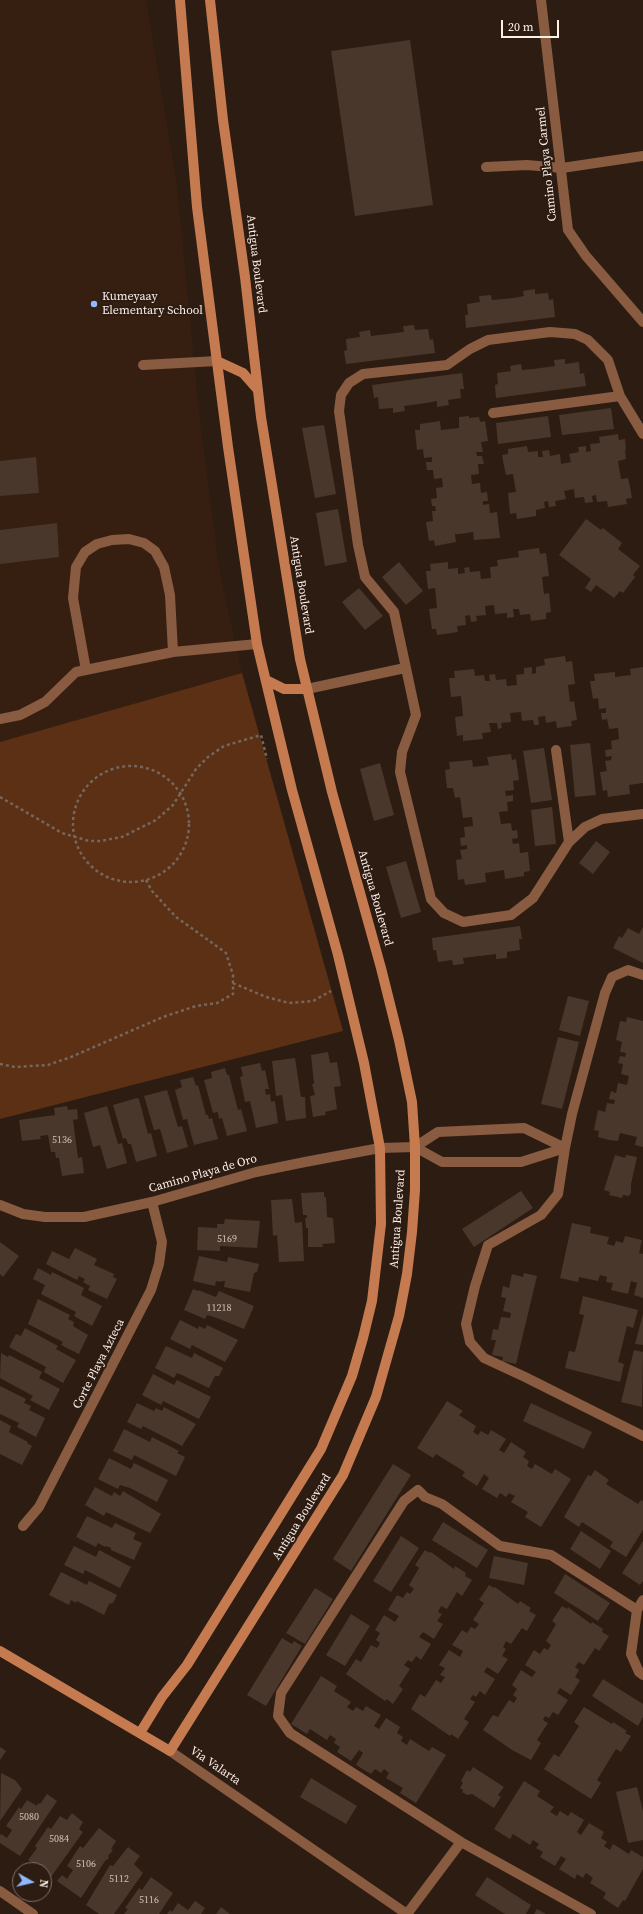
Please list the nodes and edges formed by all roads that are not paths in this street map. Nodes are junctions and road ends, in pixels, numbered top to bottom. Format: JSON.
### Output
{"nodes":[{"id":1,"x":180,"y":0,"type":"edge"},
{"id":2,"x":210,"y":0,"type":"edge"},
{"id":3,"x":541,"y":0,"type":"edge"},
{"id":4,"x":643,"y":156,"type":"edge"},
{"id":5,"x":486,"y":167,"type":"dead end"},
{"id":6,"x":562,"y":168,"type":"junction"},
{"id":7,"x":643,"y":322,"type":"edge"},
{"id":8,"x":217,"y":361,"type":"junction"},
{"id":9,"x":143,"y":365,"type":"dead end"},
{"id":10,"x":258,"y":390,"type":"junction"},
{"id":11,"x":620,"y":396,"type":"junction"},
{"id":12,"x":493,"y":413,"type":"dead end"},
{"id":13,"x":643,"y":434,"type":"edge"},
{"id":14,"x":257,"y":644,"type":"junction"},
{"id":15,"x":173,"y":652,"type":"junction"},
{"id":16,"x":405,"y":668,"type":"junction"},
{"id":17,"x":86,"y":670,"type":"junction"},
{"id":18,"x":266,"y":680,"type":"junction"},
{"id":19,"x":307,"y":689,"type":"junction"},
{"id":20,"x":0,"y":719,"type":"edge"},
{"id":21,"x":556,"y":750,"type":"dead end"},
{"id":22,"x":643,"y":814,"type":"edge"},
{"id":23,"x":569,"y":842,"type":"junction"},
{"id":24,"x":643,"y":975,"type":"edge"},
{"id":25,"x":380,"y":1148,"type":"junction"},
{"id":26,"x":415,"y":1148,"type":"junction"},
{"id":27,"x":565,"y":1148,"type":"junction"},
{"id":28,"x":152,"y":1202,"type":"junction"},
{"id":29,"x":0,"y":1205,"type":"edge"},
{"id":30,"x":643,"y":1436,"type":"edge"},
{"id":31,"x":23,"y":1526,"type":"dead end"},
{"id":32,"x":643,"y":1600,"type":"edge"},
{"id":33,"x":637,"y":1610,"type":"junction"},
{"id":34,"x":0,"y":1651,"type":"edge"},
{"id":35,"x":643,"y":1675,"type":"edge"},
{"id":36,"x":140,"y":1733,"type":"junction"},
{"id":37,"x":170,"y":1751,"type":"junction"},
{"id":38,"x":461,"y":1842,"type":"junction"},
{"id":39,"x":0,"y":1891,"type":"edge"},
{"id":40,"x":33,"y":1914,"type":"edge"},
{"id":41,"x":407,"y":1914,"type":"edge"},
{"id":42,"x":591,"y":1914,"type":"edge"}],
"edges":[{"from":1,"to":8,"type":"main road","name":"Antigua Boulevard"},
{"from":2,"to":10,"type":"main road","name":"Antigua Boulevard"},
{"from":3,"to":6,"type":"street","name":"Camino Playa Carmel"},
{"from":4,"to":6,"type":"street"},
{"from":5,"to":6,"type":"street"},
{"from":6,"to":7,"type":"street","name":"Camino Playa Carmel"},
{"from":8,"to":9,"type":"street"},
{"from":8,"to":10,"type":"main road"},
{"from":8,"to":14,"type":"main road","name":"Antigua Boulevard"},
{"from":10,"to":19,"type":"main road","name":"Antigua Boulevard"},
{"from":11,"to":12,"type":"street"},
{"from":11,"to":13,"type":"street"},
{"from":11,"to":16,"type":"street"},
{"from":14,"to":15,"type":"street"},
{"from":14,"to":18,"type":"main road","name":"Antigua Boulevard"},
{"from":15,"to":17,"type":"street"},
{"from":15,"to":17,"type":"street"},
{"from":16,"to":19,"type":"street"},
{"from":16,"to":23,"type":"street"},
{"from":17,"to":20,"type":"street"},
{"from":18,"to":19,"type":"main road"},
{"from":18,"to":25,"type":"main road","name":"Antigua Boulevard"},
{"from":19,"to":26,"type":"main road","name":"Antigua Boulevard"},
{"from":21,"to":23,"type":"street"},
{"from":22,"to":23,"type":"street"},
{"from":24,"to":27,"type":"street"},
{"from":25,"to":26,"type":"street","name":"Camino Playa de Oro"},
{"from":25,"to":28,"type":"street","name":"Camino Playa de Oro"},
{"from":25,"to":36,"type":"main road","name":"Antigua Boulevard"},
{"from":26,"to":27,"type":"street"},
{"from":26,"to":27,"type":"street"},
{"from":26,"to":37,"type":"main road","name":"Antigua Boulevard"},
{"from":27,"to":30,"type":"street"},
{"from":28,"to":29,"type":"street","name":"Camino Playa de Oro"},
{"from":28,"to":31,"type":"street","name":"Corte Playa Azteca"},
{"from":32,"to":33,"type":"street"},
{"from":33,"to":35,"type":"street"},
{"from":33,"to":38,"type":"street"},
{"from":34,"to":36,"type":"main road","name":"Via Valarta"},
{"from":36,"to":37,"type":"main road","name":"Via Valarta"},
{"from":37,"to":41,"type":"street","name":"Via Valarta"},
{"from":38,"to":41,"type":"street"},
{"from":38,"to":42,"type":"street"},
{"from":39,"to":40,"type":"street"}]}
